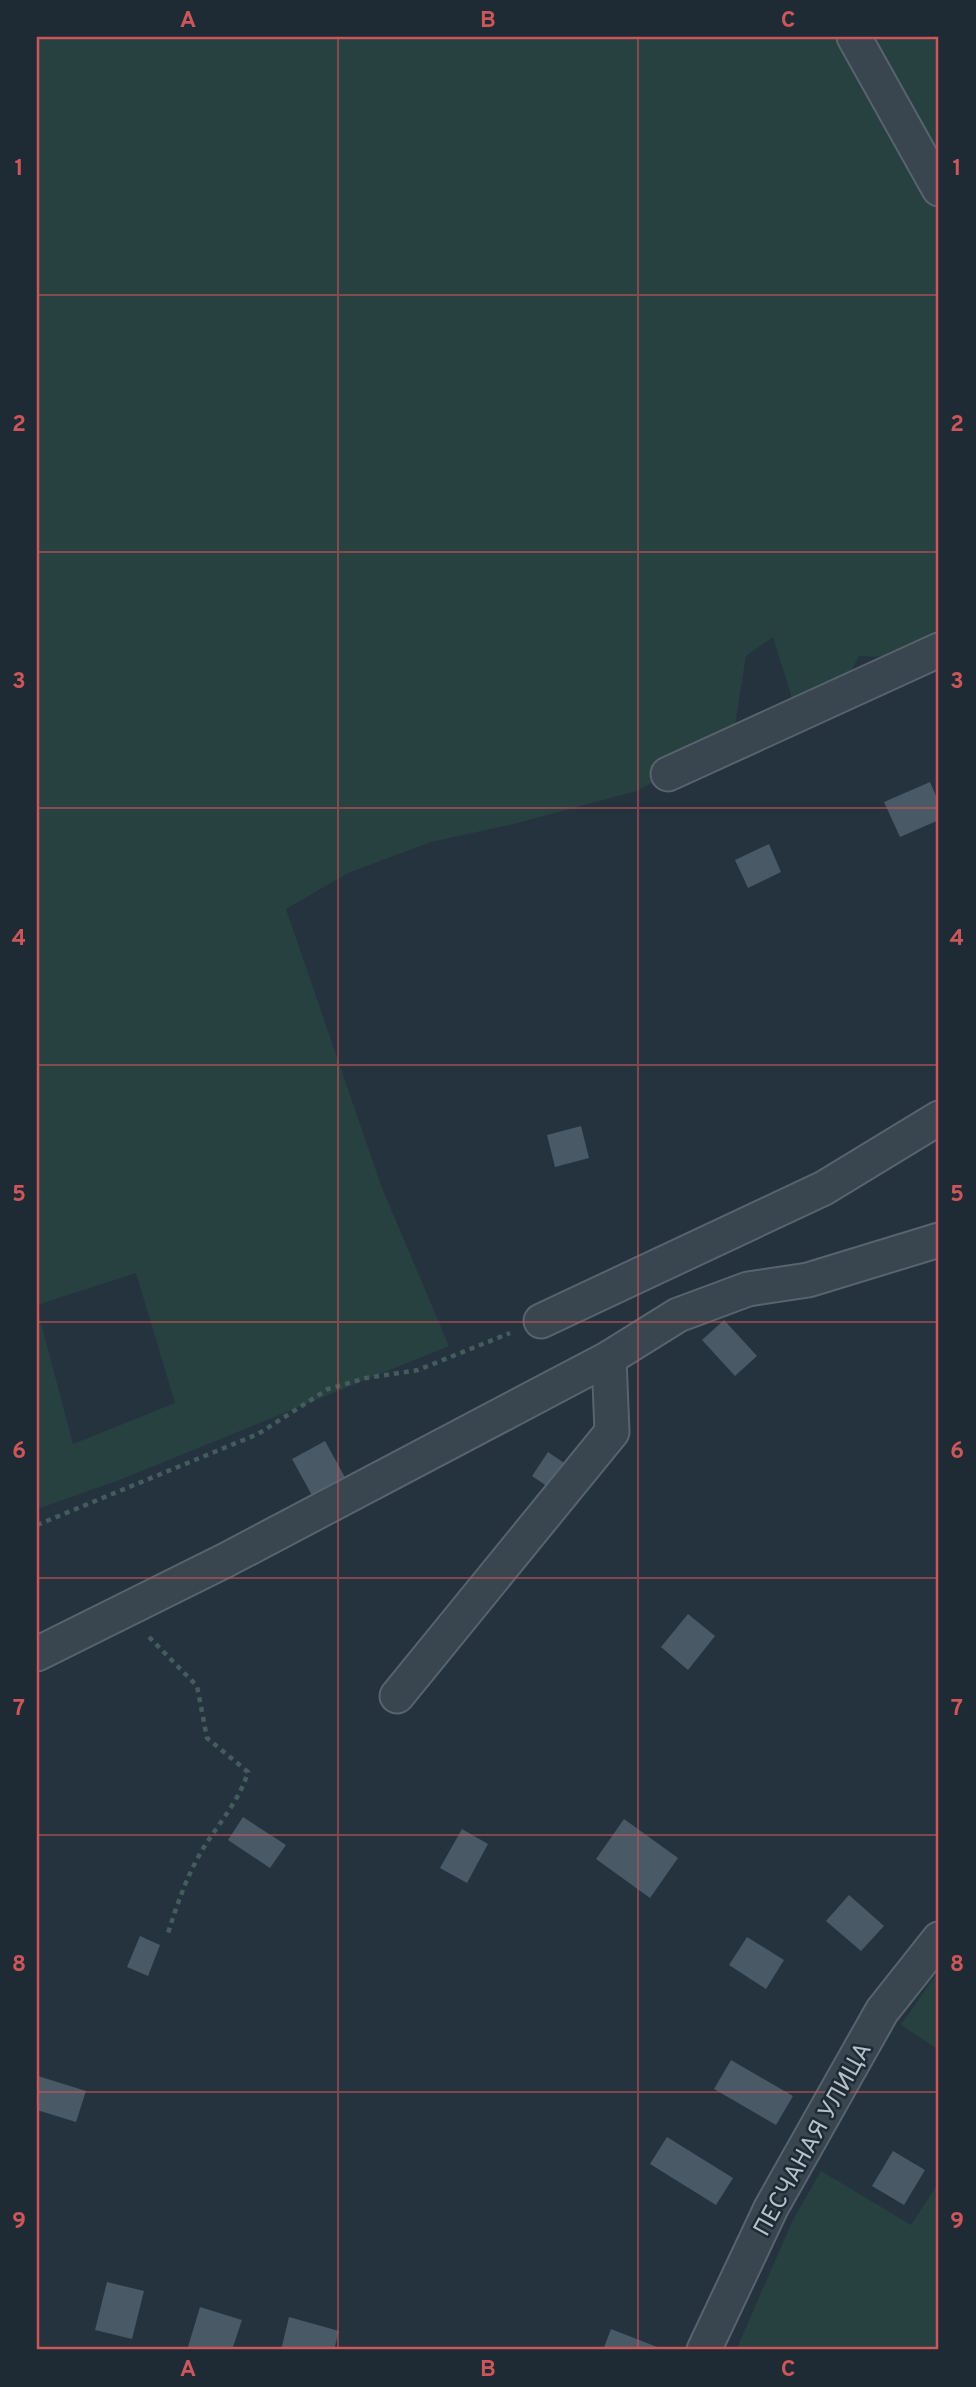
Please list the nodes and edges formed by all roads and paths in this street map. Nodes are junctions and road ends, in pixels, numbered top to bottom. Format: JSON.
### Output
{"nodes":[{"id":1,"x":854,"y":37,"type":"edge"},
{"id":2,"x":939,"y":189,"type":"edge"},
{"id":3,"x":939,"y":650,"type":"edge"},
{"id":4,"x":668,"y":774,"type":"dead end"},
{"id":5,"x":939,"y":1118,"type":"edge"},
{"id":6,"x":939,"y":1240,"type":"edge"},
{"id":7,"x":541,"y":1321,"type":"joint"},
{"id":8,"x":609,"y":1359,"type":"junction"},
{"id":9,"x":37,"y":1525,"type":"edge"},
{"id":10,"x":124,"y":1611,"type":"junction"},
{"id":11,"x":37,"y":1654,"type":"edge"},
{"id":12,"x":397,"y":1696,"type":"dead end"},
{"id":13,"x":168,"y":1933,"type":"dead end"},
{"id":14,"x":939,"y":1939,"type":"edge"},
{"id":15,"x":704,"y":2350,"type":"edge"}],
"edges":[{"from":1,"to":2,"type":"street"},
{"from":3,"to":4,"type":"street"},
{"from":5,"to":7,"type":"street"},
{"from":6,"to":8,"type":"street"},
{"from":7,"to":9,"type":"path"},
{"from":8,"to":10,"type":"street"},
{"from":8,"to":12,"type":"street"},
{"from":10,"to":11,"type":"street"},
{"from":10,"to":13,"type":"path"},
{"from":14,"to":15,"type":"street","name":"ПЕСЧАНАЯ УЛИЦА"}]}
